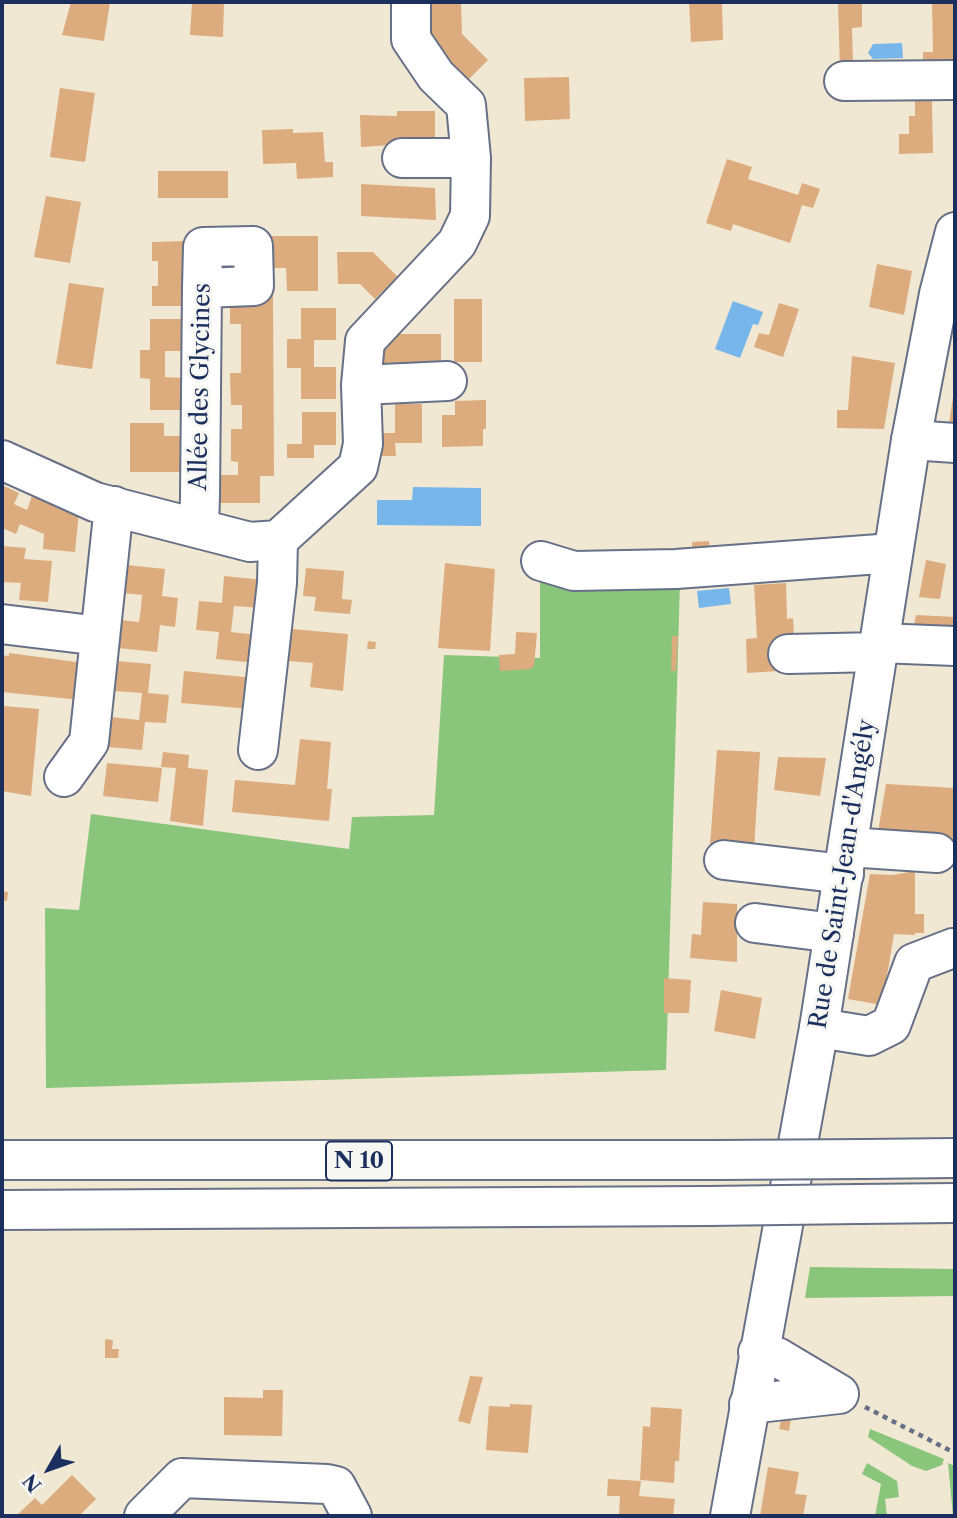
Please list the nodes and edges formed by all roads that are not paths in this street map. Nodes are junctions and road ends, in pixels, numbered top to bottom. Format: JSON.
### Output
{"nodes":[{"id":1,"x":411,"y":2,"type":"edge"},
{"id":2,"x":955,"y":80,"type":"edge"},
{"id":3,"x":844,"y":81,"type":"dead end"},
{"id":4,"x":402,"y":158,"type":"dead end"},
{"id":5,"x":471,"y":158,"type":"junction"},
{"id":6,"x":955,"y":232,"type":"edge"},
{"id":7,"x":202,"y":288,"type":"junction"},
{"id":8,"x":947,"y":295,"type":"edge"},
{"id":9,"x":447,"y":381,"type":"dead end"},
{"id":10,"x":360,"y":385,"type":"junction"},
{"id":11,"x":911,"y":440,"type":"junction"},
{"id":12,"x":955,"y":443,"type":"edge"},
{"id":13,"x":2,"y":460,"type":"edge"},
{"id":14,"x":114,"y":506,"type":"junction"},
{"id":15,"x":199,"y":527,"type":"junction"},
{"id":16,"x":278,"y":540,"type":"junction"},
{"id":17,"x":893,"y":553,"type":"junction"},
{"id":18,"x":541,"y":561,"type":"dead end"},
{"id":19,"x":2,"y":624,"type":"edge"},
{"id":20,"x":100,"y":636,"type":"junction"},
{"id":21,"x":955,"y":646,"type":"edge"},
{"id":22,"x":878,"y":647,"type":"junction"},
{"id":23,"x":789,"y":654,"type":"dead end"},
{"id":24,"x":258,"y":750,"type":"dead end"},
{"id":25,"x":65,"y":777,"type":"dead end"},
{"id":26,"x":937,"y":853,"type":"dead end"},
{"id":27,"x":724,"y":860,"type":"dead end"},
{"id":28,"x":846,"y":860,"type":"junction"},
{"id":29,"x":755,"y":923,"type":"dead end"},
{"id":30,"x":834,"y":933,"type":"junction"},
{"id":31,"x":953,"y":948,"type":"dead end"},
{"id":32,"x":819,"y":1028,"type":"junction"},
{"id":33,"x":955,"y":1158,"type":"edge"},
{"id":34,"x":2,"y":1160,"type":"edge"},
{"id":35,"x":955,"y":1203,"type":"edge"},
{"id":36,"x":2,"y":1210,"type":"edge"},
{"id":37,"x":758,"y":1352,"type":"junction"},
{"id":38,"x":749,"y":1404,"type":"junction"},
{"id":39,"x":144,"y":1516,"type":"edge"},
{"id":40,"x":352,"y":1516,"type":"edge"},
{"id":41,"x":730,"y":1516,"type":"edge"}],
"edges":[{"from":1,"to":5,"type":"main road"},
{"from":2,"to":3,"type":"main road"},
{"from":4,"to":5,"type":"main road"},
{"from":5,"to":10,"type":"main road"},
{"from":6,"to":8,"type":"main road","name":"Rue de Saint-Jean-d'Angély"},
{"from":7,"to":7,"type":"main road","name":"Allée des Glycines"},
{"from":7,"to":15,"type":"main road","name":"Allée des Glycines"},
{"from":8,"to":11,"type":"main road","name":"Rue de Saint-Jean-d'Angély"},
{"from":9,"to":10,"type":"main road"},
{"from":10,"to":16,"type":"main road"},
{"from":11,"to":12,"type":"main road"},
{"from":11,"to":17,"type":"main road","name":"Rue de Saint-Jean-d'Angély"},
{"from":13,"to":14,"type":"main road","name":"Allée des Glycines"},
{"from":14,"to":15,"type":"main road","name":"Allée des Glycines"},
{"from":14,"to":20,"type":"main road"},
{"from":15,"to":16,"type":"main road","name":"Allée des Glycines"},
{"from":16,"to":24,"type":"main road"},
{"from":17,"to":18,"type":"main road"},
{"from":17,"to":22,"type":"main road","name":"Rue de Saint-Jean-d'Angély"},
{"from":19,"to":20,"type":"main road"},
{"from":20,"to":25,"type":"main road"},
{"from":21,"to":22,"type":"main road"},
{"from":22,"to":23,"type":"main road"},
{"from":22,"to":28,"type":"main road","name":"Rue de Saint-Jean-d'Angély"},
{"from":26,"to":28,"type":"main road"},
{"from":27,"to":28,"type":"main road"},
{"from":28,"to":30,"type":"main road","name":"Rue de Saint-Jean-d'Angély"},
{"from":29,"to":30,"type":"main road"},
{"from":30,"to":32,"type":"main road","name":"Rue de Saint-Jean-d'Angély"},
{"from":31,"to":32,"type":"main road"},
{"from":32,"to":37,"type":"main road","name":"Rue de Saint-Jean-d'Angély"},
{"from":33,"to":34,"type":"main road","number":"N 10","bridge":true},
{"from":35,"to":36,"type":"main road","number":"N 10","bridge":true},
{"from":37,"to":38,"type":"main road","name":"Rue de Saint-Jean-d'Angély"},
{"from":37,"to":38,"type":"main road"},
{"from":38,"to":41,"type":"main road","name":"Rue de Saint-Jean-d'Angély"},
{"from":39,"to":40,"type":"main road"}]}
